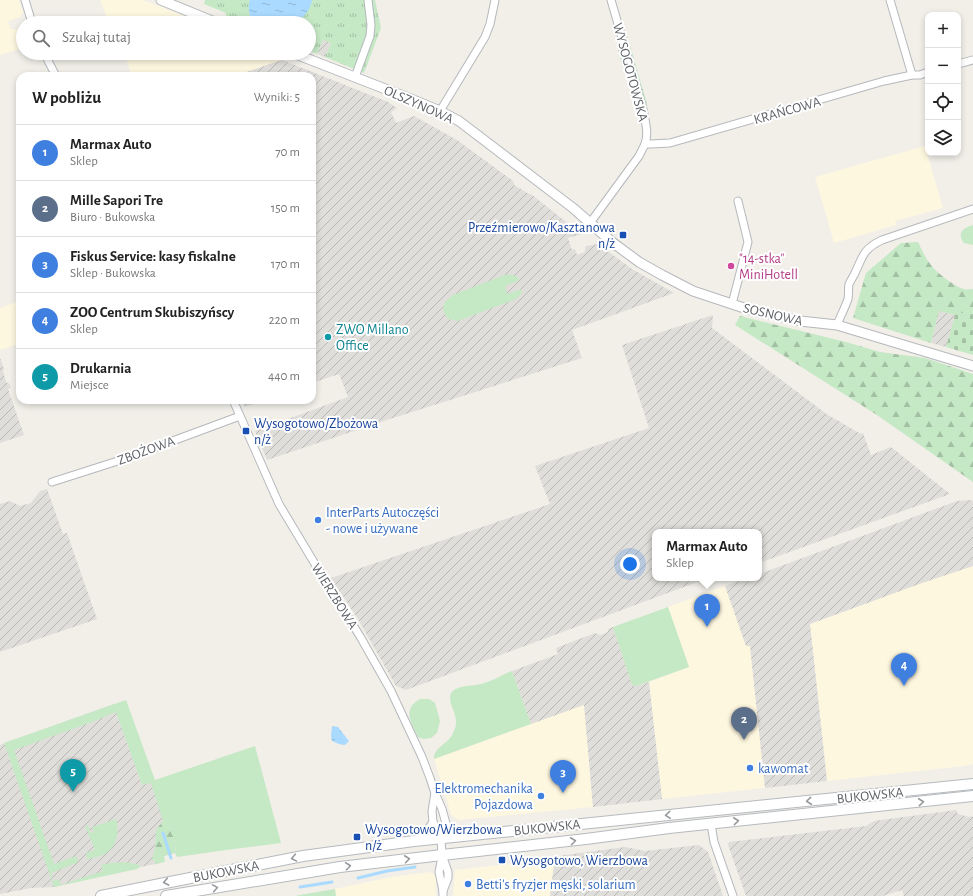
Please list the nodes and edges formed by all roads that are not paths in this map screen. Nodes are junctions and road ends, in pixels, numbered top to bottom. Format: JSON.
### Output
{"nodes":[{"id":1,"x":25,"y":0,"type":"edge"},
{"id":2,"x":161,"y":0,"type":"edge"},
{"id":3,"x":368,"y":0,"type":"edge"},
{"id":4,"x":495,"y":0,"type":"edge"},
{"id":5,"x":611,"y":0,"type":"edge"},
{"id":6,"x":890,"y":0,"type":"edge"},
{"id":7,"x":30,"y":16,"type":"edge"},
{"id":8,"x":200,"y":16,"type":"edge"},
{"id":9,"x":48,"y":60,"type":"edge"},
{"id":10,"x":311,"y":60,"type":"edge"},
{"id":11,"x":973,"y":60,"type":"edge"},
{"id":12,"x":961,"y":63,"type":"edge"},
{"id":13,"x":54,"y":72,"type":"edge"},
{"id":14,"x":925,"y":73,"type":"edge"},
{"id":15,"x":912,"y":75,"type":"junction"},
{"id":16,"x":355,"y":77,"type":"junction"},
{"id":17,"x":440,"y":111,"type":"junction"},
{"id":18,"x":645,"y":144,"type":"junction"},
{"id":19,"x":738,"y":201,"type":"dead end"},
{"id":20,"x":973,"y":210,"type":"edge"},
{"id":21,"x":590,"y":224,"type":"junction"},
{"id":22,"x":732,"y":304,"type":"junction"},
{"id":23,"x":837,"y":325,"type":"junction"},
{"id":24,"x":973,"y":366,"type":"edge"},
{"id":25,"x":235,"y":404,"type":"edge"},
{"id":26,"x":240,"y":416,"type":"junction"},
{"id":27,"x":52,"y":482,"type":"dead end"},
{"id":28,"x":973,"y":784,"type":"edge"},
{"id":29,"x":435,"y":793,"type":"junction"},
{"id":30,"x":973,"y":796,"type":"edge"},
{"id":31,"x":433,"y":822,"type":"junction"},
{"id":32,"x":711,"y":824,"type":"junction"},
{"id":33,"x":441,"y":839,"type":"junction"},
{"id":34,"x":414,"y":841,"type":"junction"},
{"id":35,"x":442,"y":855,"type":"junction"},
{"id":36,"x":443,"y":894,"type":"edge"},
{"id":37,"x":101,"y":896,"type":"edge"},
{"id":38,"x":166,"y":896,"type":"edge"},
{"id":39,"x":733,"y":896,"type":"edge"}],
"edges":[{"from":1,"to":7,"type":"street"},
{"from":2,"to":8,"type":"street"},
{"from":3,"to":16,"type":"street"},
{"from":4,"to":17,"type":"street"},
{"from":5,"to":18,"type":"street","name":"WYSOGOTOWSKA"},
{"from":6,"to":15,"type":"street"},
{"from":9,"to":13,"type":"street"},
{"from":10,"to":16,"type":"street","name":"OLSZYNOWA"},
{"from":11,"to":12,"type":"street"},
{"from":14,"to":15,"type":"street","name":"KRAŃCOWA"},
{"from":15,"to":18,"type":"street","name":"KRAŃCOWA"},
{"from":16,"to":17,"type":"street","name":"OLSZYNOWA"},
{"from":17,"to":21,"type":"street","name":"OLSZYNOWA"},
{"from":18,"to":21,"type":"street","name":"WYSOGOTOWSKA"},
{"from":19,"to":22,"type":"street"},
{"from":20,"to":23,"type":"street"},
{"from":21,"to":22,"type":"street","name":"SOSNOWA"},
{"from":22,"to":23,"type":"street","name":"SOSNOWA"},
{"from":23,"to":24,"type":"street","name":"SOSNOWA"},
{"from":25,"to":26,"type":"street","name":"WIERZBOWA"},
{"from":26,"to":27,"type":"street","name":"ZBOŻOWA"},
{"from":26,"to":29,"type":"street","name":"WIERZBOWA"},
{"from":28,"to":33,"type":"main road","name":"BUKOWSKA","one_way":true},
{"from":29,"to":31,"type":"street","name":"WIERZBOWA"},
{"from":29,"to":33,"type":"street","name":"WIERZBOWA"},
{"from":32,"to":30,"type":"main road","name":"BUKOWSKA","one_way":true},
{"from":31,"to":33,"type":"street","name":"WIERZBOWA"},
{"from":31,"to":34,"type":"street"},
{"from":35,"to":32,"type":"main road","name":"BUKOWSKA","one_way":true},
{"from":32,"to":39,"type":"street"},
{"from":33,"to":34,"type":"main road","name":"BUKOWSKA"},
{"from":33,"to":35,"type":"street","name":"WIERZBOWA"},
{"from":34,"to":37,"type":"main road","name":"BUKOWSKA","one_way":true},
{"from":35,"to":36,"type":"street","name":"WIERZBOWA"},
{"from":38,"to":35,"type":"main road","name":"BUKOWSKA","one_way":true}]}
